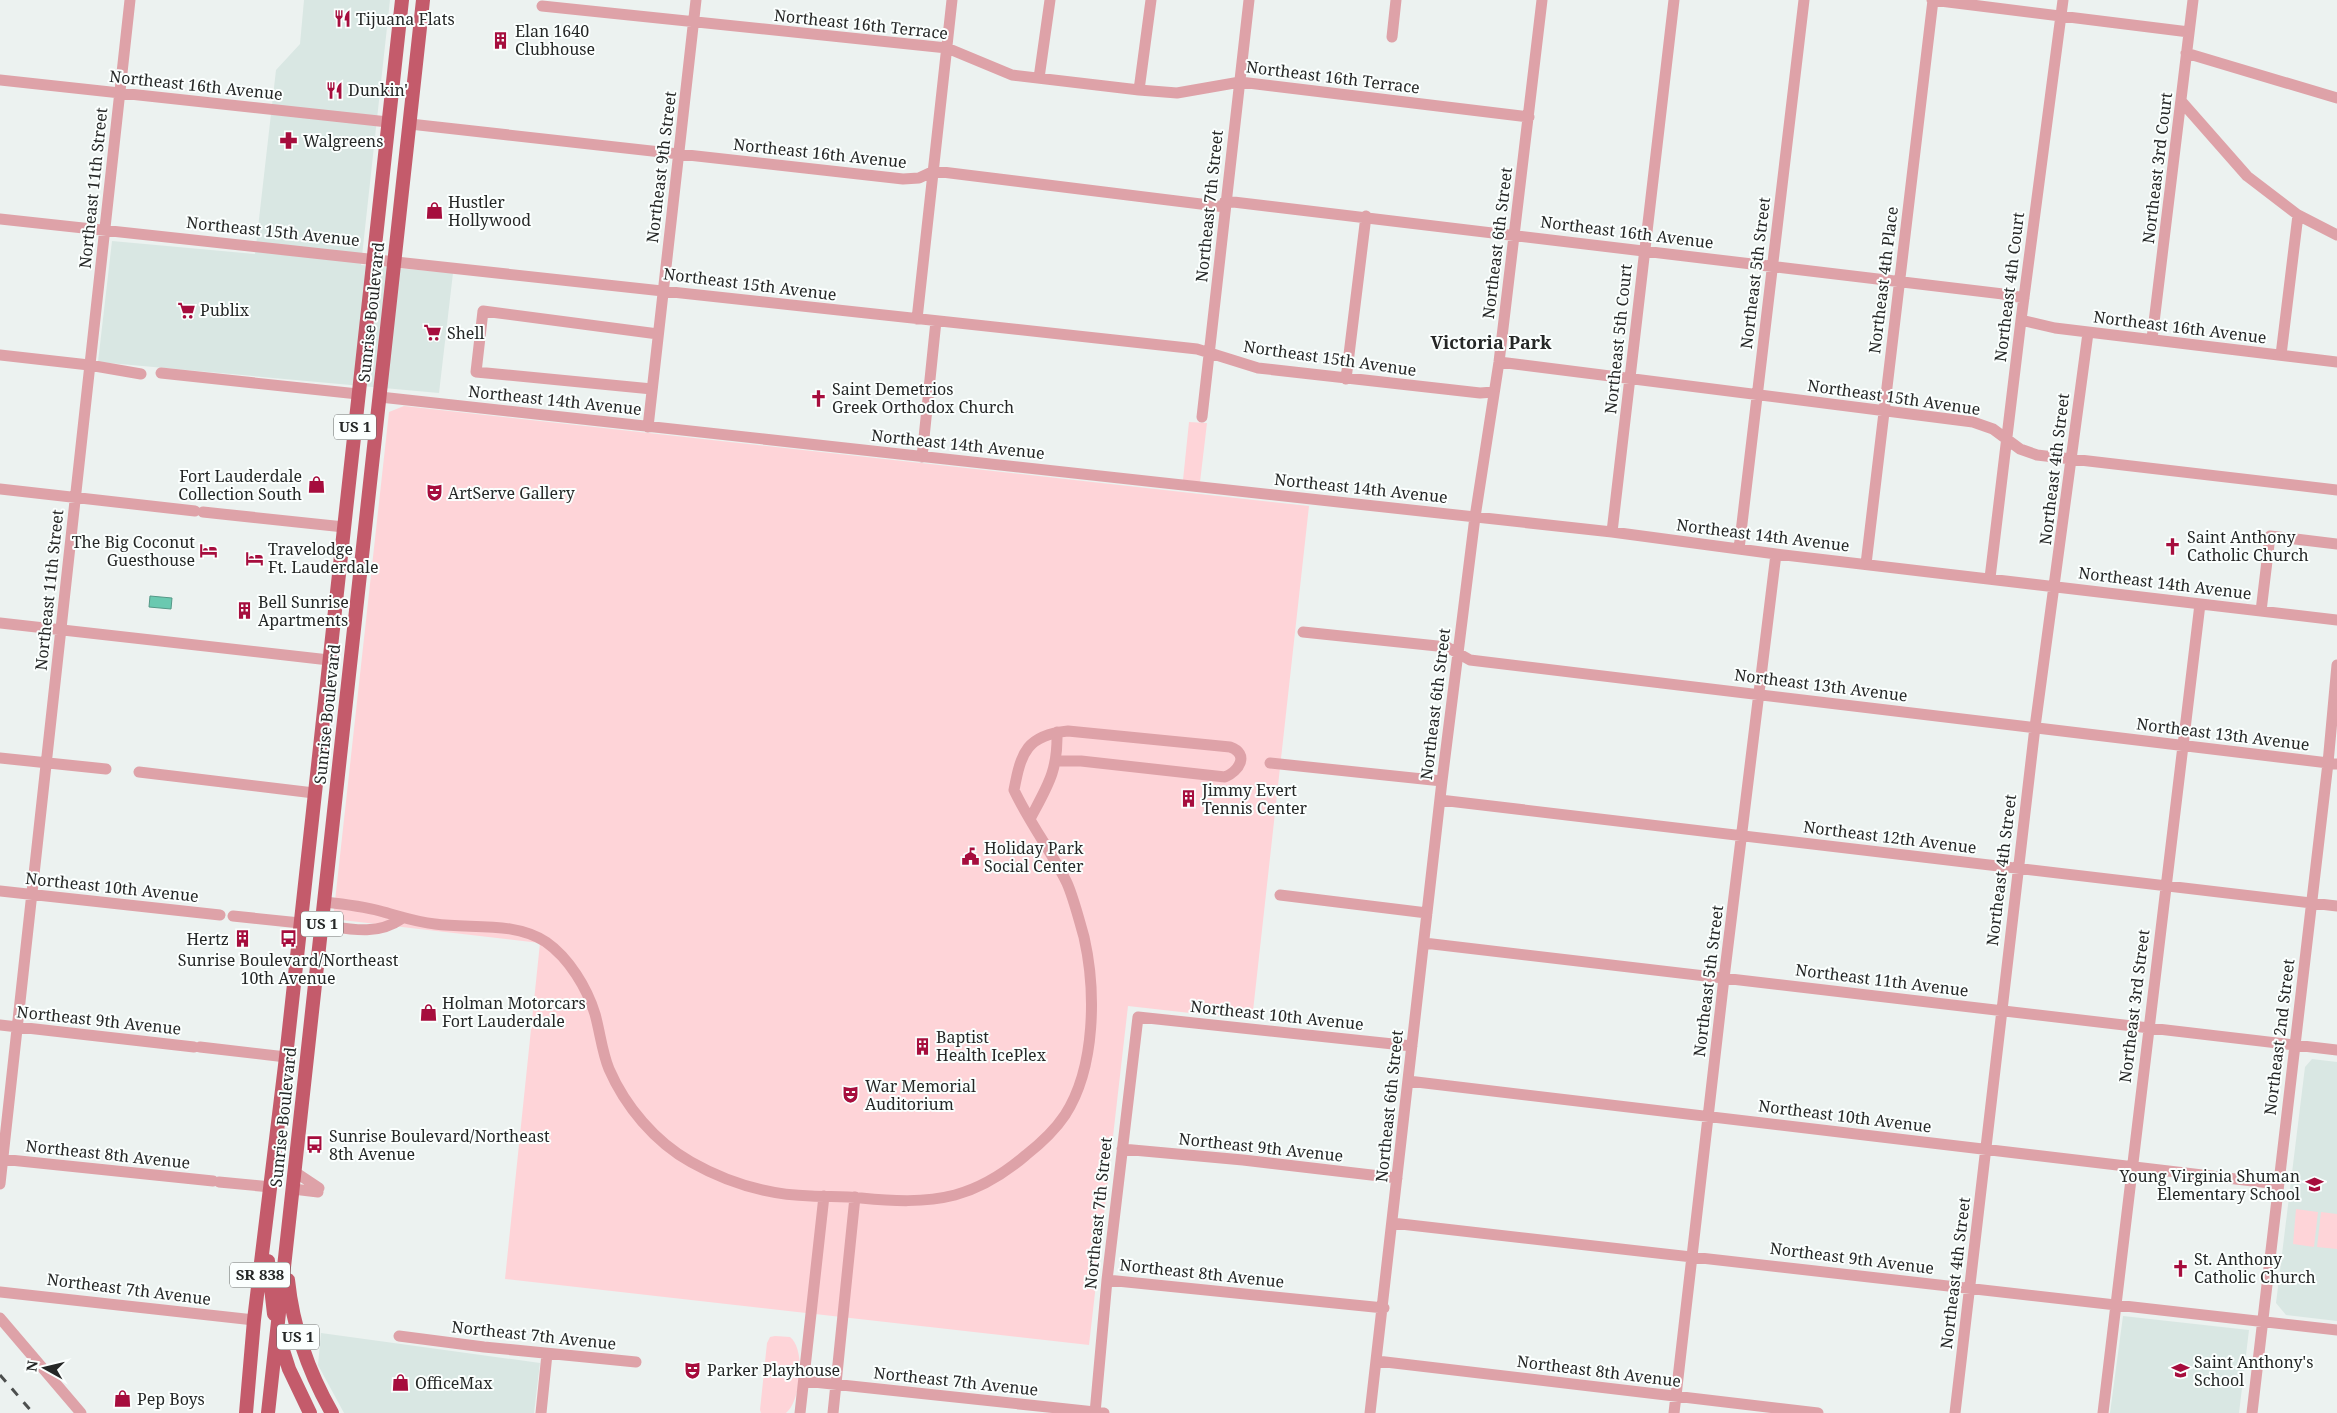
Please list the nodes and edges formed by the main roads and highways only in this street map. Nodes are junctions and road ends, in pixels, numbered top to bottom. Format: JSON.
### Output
{"nodes":[{"id":1,"x":402,"y":0,"type":"edge"},
{"id":2,"x":423,"y":0,"type":"edge"},
{"id":3,"x":329,"y":660,"type":"junction"},
{"id":4,"x":347,"y":696,"type":"junction"},
{"id":5,"x":304,"y":890,"type":"junction"},
{"id":6,"x":322,"y":925,"type":"junction"},
{"id":7,"x":289,"y":1026,"type":"junction"},
{"id":8,"x":308,"y":1058,"type":"junction"},
{"id":9,"x":266,"y":1230,"type":"junction"},
{"id":10,"x":286,"y":1254,"type":"junction"},
{"id":11,"x":277,"y":1330,"type":"junction"},
{"id":12,"x":246,"y":1413,"type":"edge"},
{"id":13,"x":268,"y":1413,"type":"edge"},
{"id":14,"x":310,"y":1413,"type":"edge"},
{"id":15,"x":332,"y":1413,"type":"edge"}],
"edges":[{"from":1,"to":3,"type":"main road","name":"Sunrise Boulevard","number":"US 1"},
{"from":2,"to":4,"type":"main road","name":"Sunrise Boulevard","number":"US 1"},
{"from":3,"to":4,"type":"main road"},
{"from":3,"to":5,"type":"main road","name":"Sunrise Boulevard","number":"US 1"},
{"from":4,"to":6,"type":"main road","name":"Sunrise Boulevard","number":"US 1"},
{"from":5,"to":6,"type":"main road"},
{"from":5,"to":7,"type":"main road","name":"Sunrise Boulevard","number":"US 1"},
{"from":6,"to":8,"type":"main road","name":"Sunrise Boulevard","number":"US 1"},
{"from":7,"to":8,"type":"main road"},
{"from":7,"to":9,"type":"main road","name":"Sunrise Boulevard","number":"US 1"},
{"from":8,"to":10,"type":"main road","name":"Sunrise Boulevard","number":"US 1"},
{"from":9,"to":11,"type":"main road"},
{"from":9,"to":12,"type":"main road","number":"SR 838"},
{"from":10,"to":11,"type":"main road","number":"SR 838"},
{"from":10,"to":15,"type":"main road","number":"US 1"},
{"from":11,"to":13,"type":"main road","number":"SR 838"},
{"from":11,"to":14,"type":"main road","number":"US 1"}]}
